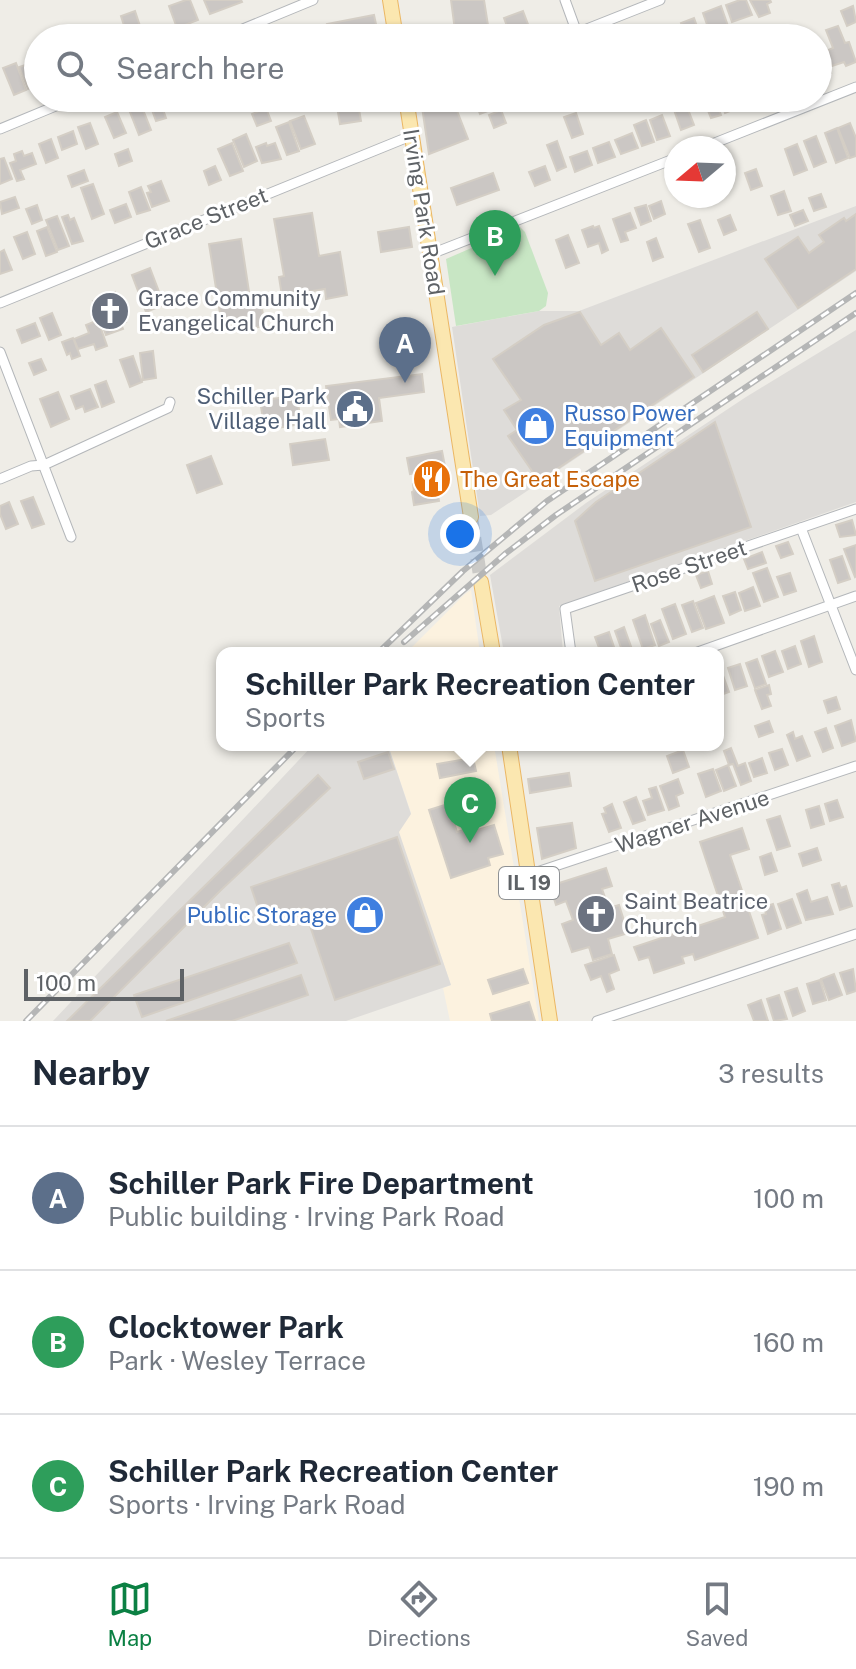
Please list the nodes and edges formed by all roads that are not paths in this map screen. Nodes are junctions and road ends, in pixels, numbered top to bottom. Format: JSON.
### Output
{"nodes":[{"id":1,"x":313,"y":0,"type":"edge"},
{"id":2,"x":390,"y":0,"type":"edge"},
{"id":3,"x":565,"y":0,"type":"edge"},
{"id":4,"x":660,"y":0,"type":"edge"},
{"id":5,"x":255,"y":24,"type":"edge"},
{"id":6,"x":394,"y":24,"type":"edge"},
{"id":7,"x":574,"y":24,"type":"edge"},
{"id":8,"x":600,"y":24,"type":"edge"},
{"id":9,"x":856,"y":87,"type":"edge"},
{"id":10,"x":832,"y":97,"type":"edge"},
{"id":11,"x":41,"y":112,"type":"edge"},
{"id":12,"x":410,"y":112,"type":"edge"},
{"id":13,"x":793,"y":112,"type":"edge"},
{"id":14,"x":0,"y":129,"type":"edge"},
{"id":15,"x":413,"y":135,"type":"junction"},
{"id":16,"x":732,"y":136,"type":"edge"},
{"id":17,"x":664,"y":163,"type":"edge"},
{"id":18,"x":431,"y":254,"type":"junction"},
{"id":19,"x":0,"y":303,"type":"edge"},
{"id":20,"x":0,"y":352,"type":"edge"},
{"id":21,"x":170,"y":402,"type":"dead end"},
{"id":22,"x":44,"y":465,"type":"junction"},
{"id":23,"x":0,"y":479,"type":"edge"},
{"id":24,"x":856,"y":509,"type":"edge"},
{"id":25,"x":471,"y":517,"type":"tunnel mouth"},
{"id":26,"x":801,"y":528,"type":"junction"},
{"id":27,"x":71,"y":537,"type":"dead end"},
{"id":28,"x":481,"y":582,"type":"tunnel mouth"},
{"id":29,"x":856,"y":596,"type":"edge"},
{"id":30,"x":831,"y":605,"type":"junction"},
{"id":31,"x":492,"y":647,"type":"edge"},
{"id":32,"x":570,"y":647,"type":"edge"},
{"id":33,"x":712,"y":647,"type":"edge"},
{"id":34,"x":856,"y":670,"type":"edge"},
{"id":35,"x":510,"y":751,"type":"edge"},
{"id":36,"x":856,"y":766,"type":"edge"},
{"id":37,"x":528,"y":875,"type":"junction"},
{"id":38,"x":856,"y":934,"type":"edge"},
{"id":39,"x":550,"y":1021,"type":"edge"},
{"id":40,"x":597,"y":1021,"type":"edge"}],
"edges":[{"from":1,"to":5,"type":"street"},
{"from":2,"to":6,"type":"main road"},
{"from":3,"to":7,"type":"street"},
{"from":4,"to":8,"type":"street"},
{"from":9,"to":10,"type":"street"},
{"from":11,"to":14,"type":"street"},
{"from":12,"to":15,"type":"main road","name":"Irving Park Road"},
{"from":13,"to":16,"type":"street"},
{"from":15,"to":18,"type":"main road","name":"Irving Park Road"},
{"from":15,"to":19,"type":"street","name":"Grace Street"},
{"from":17,"to":18,"type":"street"},
{"from":18,"to":25,"type":"main road","name":"Irving Park Road"},
{"from":20,"to":22,"type":"street"},
{"from":21,"to":22,"type":"street"},
{"from":22,"to":23,"type":"street"},
{"from":22,"to":27,"type":"street"},
{"from":24,"to":26,"type":"street","name":"Rose Street"},
{"from":26,"to":30,"type":"street"},
{"from":26,"to":32,"type":"street","name":"Rose Street"},
{"from":28,"to":31,"type":"main road"},
{"from":29,"to":30,"type":"street"},
{"from":30,"to":33,"type":"street"},
{"from":30,"to":34,"type":"street"},
{"from":35,"to":37,"type":"main road","number":"IL 19"},
{"from":36,"to":37,"type":"street","name":"Wagner Avenue"},
{"from":37,"to":39,"type":"main road","number":"IL 19"},
{"from":38,"to":40,"type":"street"}]}
